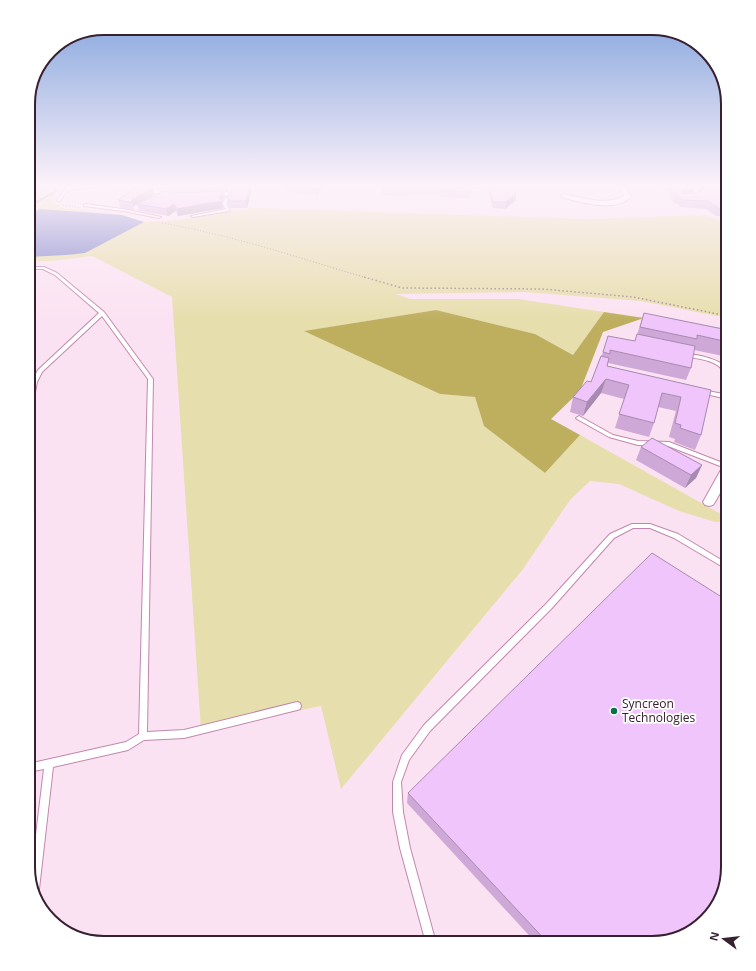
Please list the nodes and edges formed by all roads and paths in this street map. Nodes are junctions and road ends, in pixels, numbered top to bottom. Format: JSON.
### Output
{"nodes":[{"id":1,"x":199,"y":230,"type":"edge"},
{"id":2,"x":35,"y":268,"type":"edge"},
{"id":3,"x":102,"y":313,"type":"junction"},
{"id":4,"x":721,"y":315,"type":"edge"},
{"id":5,"x":683,"y":355,"type":"edge"},
{"id":6,"x":721,"y":365,"type":"edge"},
{"id":7,"x":35,"y":380,"type":"edge"},
{"id":8,"x":698,"y":390,"type":"edge"},
{"id":9,"x":721,"y":395,"type":"edge"},
{"id":10,"x":579,"y":418,"type":"dead end"},
{"id":11,"x":721,"y":465,"type":"edge"},
{"id":12,"x":721,"y":481,"type":"edge"},
{"id":13,"x":709,"y":502,"type":"dead end"},
{"id":14,"x":721,"y":564,"type":"edge"},
{"id":15,"x":297,"y":706,"type":"dead end"},
{"id":16,"x":143,"y":736,"type":"junction"},
{"id":17,"x":49,"y":764,"type":"junction"},
{"id":18,"x":35,"y":767,"type":"edge"},
{"id":19,"x":36,"y":876,"type":"edge"},
{"id":20,"x":429,"y":936,"type":"edge"}],
"edges":[{"from":1,"to":4,"type":"path"},
{"from":2,"to":3,"type":"lane"},
{"from":3,"to":7,"type":"lane"},
{"from":3,"to":16,"type":"lane"},
{"from":5,"to":6,"type":"lane"},
{"from":8,"to":9,"type":"lane"},
{"from":10,"to":11,"type":"lane"},
{"from":12,"to":13,"type":"street"},
{"from":14,"to":20,"type":"lane"},
{"from":15,"to":16,"type":"lane"},
{"from":16,"to":17,"type":"lane"},
{"from":17,"to":18,"type":"lane"},
{"from":17,"to":19,"type":"lane"}]}
